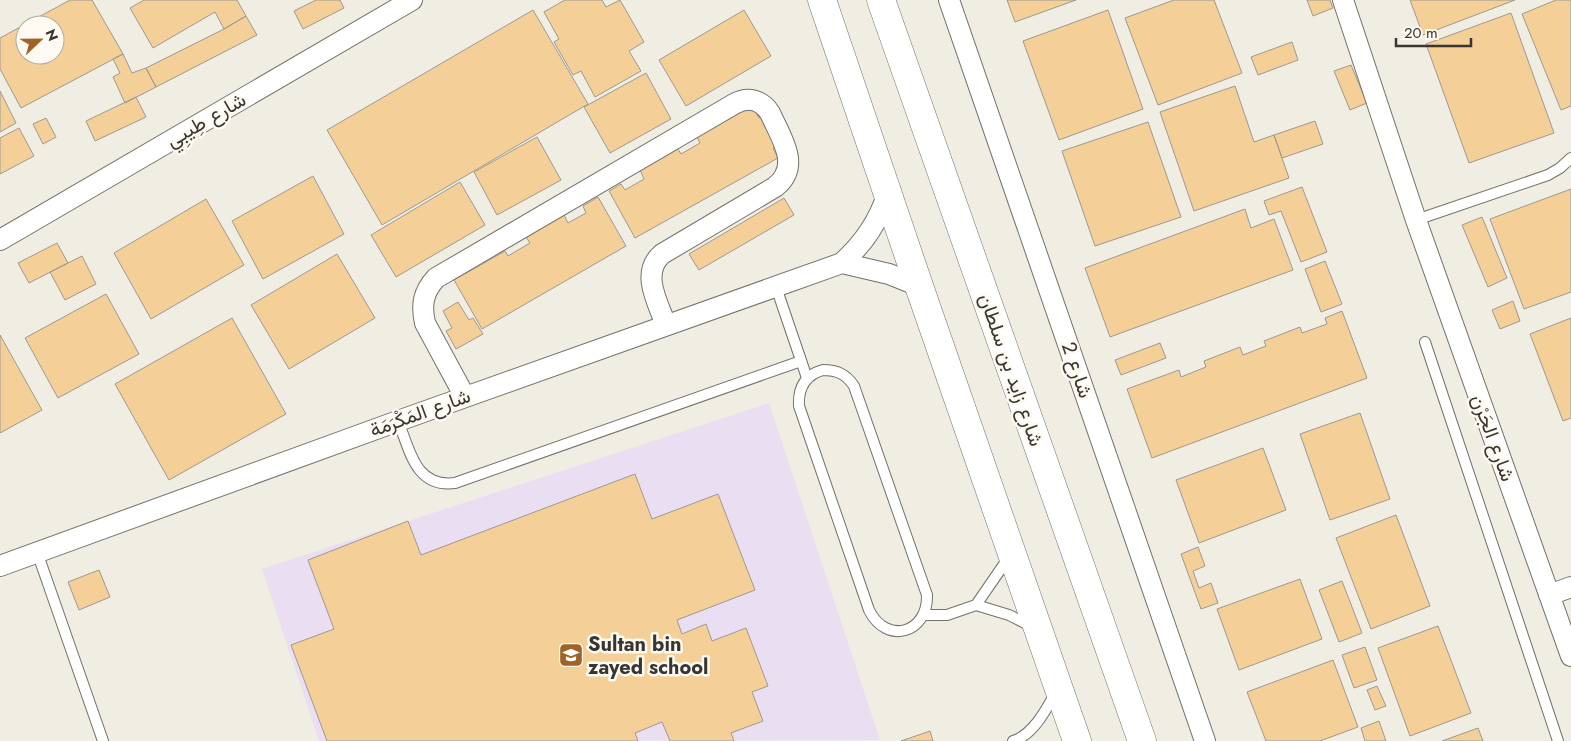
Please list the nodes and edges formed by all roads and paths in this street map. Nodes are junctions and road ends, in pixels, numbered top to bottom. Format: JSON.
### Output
{"nodes":[{"id":1,"x":412,"y":0,"type":"edge"},
{"id":2,"x":822,"y":0,"type":"edge"},
{"id":3,"x":881,"y":0,"type":"edge"},
{"id":4,"x":949,"y":0,"type":"edge"},
{"id":5,"x":1343,"y":0,"type":"edge"},
{"id":6,"x":1571,"y":158,"type":"edge"},
{"id":7,"x":888,"y":193,"type":"junction"},
{"id":8,"x":1416,"y":220,"type":"junction"},
{"id":9,"x":0,"y":240,"type":"edge"},
{"id":10,"x":842,"y":263,"type":"junction"},
{"id":11,"x":919,"y":286,"type":"junction"},
{"id":12,"x":776,"y":287,"type":"junction"},
{"id":13,"x":666,"y":326,"type":"junction"},
{"id":14,"x":1425,"y":342,"type":"dead end"},
{"id":15,"x":801,"y":361,"type":"junction"},
{"id":16,"x":807,"y":378,"type":"junction"},
{"id":17,"x":465,"y":397,"type":"junction"},
{"id":18,"x":398,"y":421,"type":"junction"},
{"id":19,"x":1012,"y":551,"type":"junction"},
{"id":20,"x":37,"y":552,"type":"junction"},
{"id":21,"x":0,"y":566,"type":"edge"},
{"id":22,"x":1571,"y":587,"type":"edge"},
{"id":23,"x":1549,"y":594,"type":"junction"},
{"id":24,"x":976,"y":605,"type":"junction"},
{"id":25,"x":924,"y":615,"type":"junction"},
{"id":26,"x":1039,"y":631,"type":"junction"},
{"id":27,"x":1571,"y":656,"type":"edge"},
{"id":28,"x":1058,"y":687,"type":"junction"},
{"id":29,"x":1018,"y":740,"type":"edge"},
{"id":30,"x":103,"y":741,"type":"edge"},
{"id":31,"x":1034,"y":741,"type":"edge"},
{"id":32,"x":1077,"y":741,"type":"edge"},
{"id":33,"x":1142,"y":741,"type":"edge"},
{"id":34,"x":1205,"y":741,"type":"edge"},
{"id":35,"x":1558,"y":741,"type":"edge"}],
"edges":[{"from":1,"to":9,"type":"street","name":"شارع طِيبِي"},
{"from":2,"to":7,"type":"main road"},
{"from":3,"to":33,"type":"main road","name":"شارع زايد بن سلطان"},
{"from":4,"to":34,"type":"street","name":"شارع 2"},
{"from":5,"to":8,"type":"street","name":"شارع الجَرْن"},
{"from":6,"to":8,"type":"lane"},
{"from":7,"to":10,"type":"street","name":"شارع المَكْرَمَة"},
{"from":7,"to":11,"type":"main road"},
{"from":8,"to":23,"type":"street","name":"شارع الجَرْن"},
{"from":10,"to":11,"type":"street"},
{"from":10,"to":12,"type":"street","name":"شارع المَكْرَمَة"},
{"from":11,"to":19,"type":"main road"},
{"from":12,"to":13,"type":"street","name":"شارع المَكْرَمَة"},
{"from":12,"to":15,"type":"lane"},
{"from":13,"to":17,"type":"street","name":"شارع المَكْرَمَة"},
{"from":13,"to":17,"type":"street"},
{"from":14,"to":35,"type":"lane"},
{"from":15,"to":16,"type":"lane"},
{"from":15,"to":18,"type":"lane"},
{"from":16,"to":25,"type":"lane"},
{"from":16,"to":25,"type":"lane"},
{"from":17,"to":18,"type":"street","name":"شارع المَكْرَمَة"},
{"from":18,"to":20,"type":"street","name":"شارع المَكْرَمَة"},
{"from":19,"to":24,"type":"lane"},
{"from":19,"to":26,"type":"main road"},
{"from":20,"to":21,"type":"street","name":"شارع المَكْرَمَة"},
{"from":20,"to":30,"type":"lane"},
{"from":22,"to":23,"type":"street"},
{"from":23,"to":27,"type":"street","name":"شارع الجَرْن"},
{"from":24,"to":25,"type":"lane"},
{"from":24,"to":26,"type":"lane"},
{"from":26,"to":28,"type":"main road"},
{"from":28,"to":29,"type":"lane"},
{"from":28,"to":32,"type":"main road"},
{"from":29,"to":31,"type":"lane"}]}
